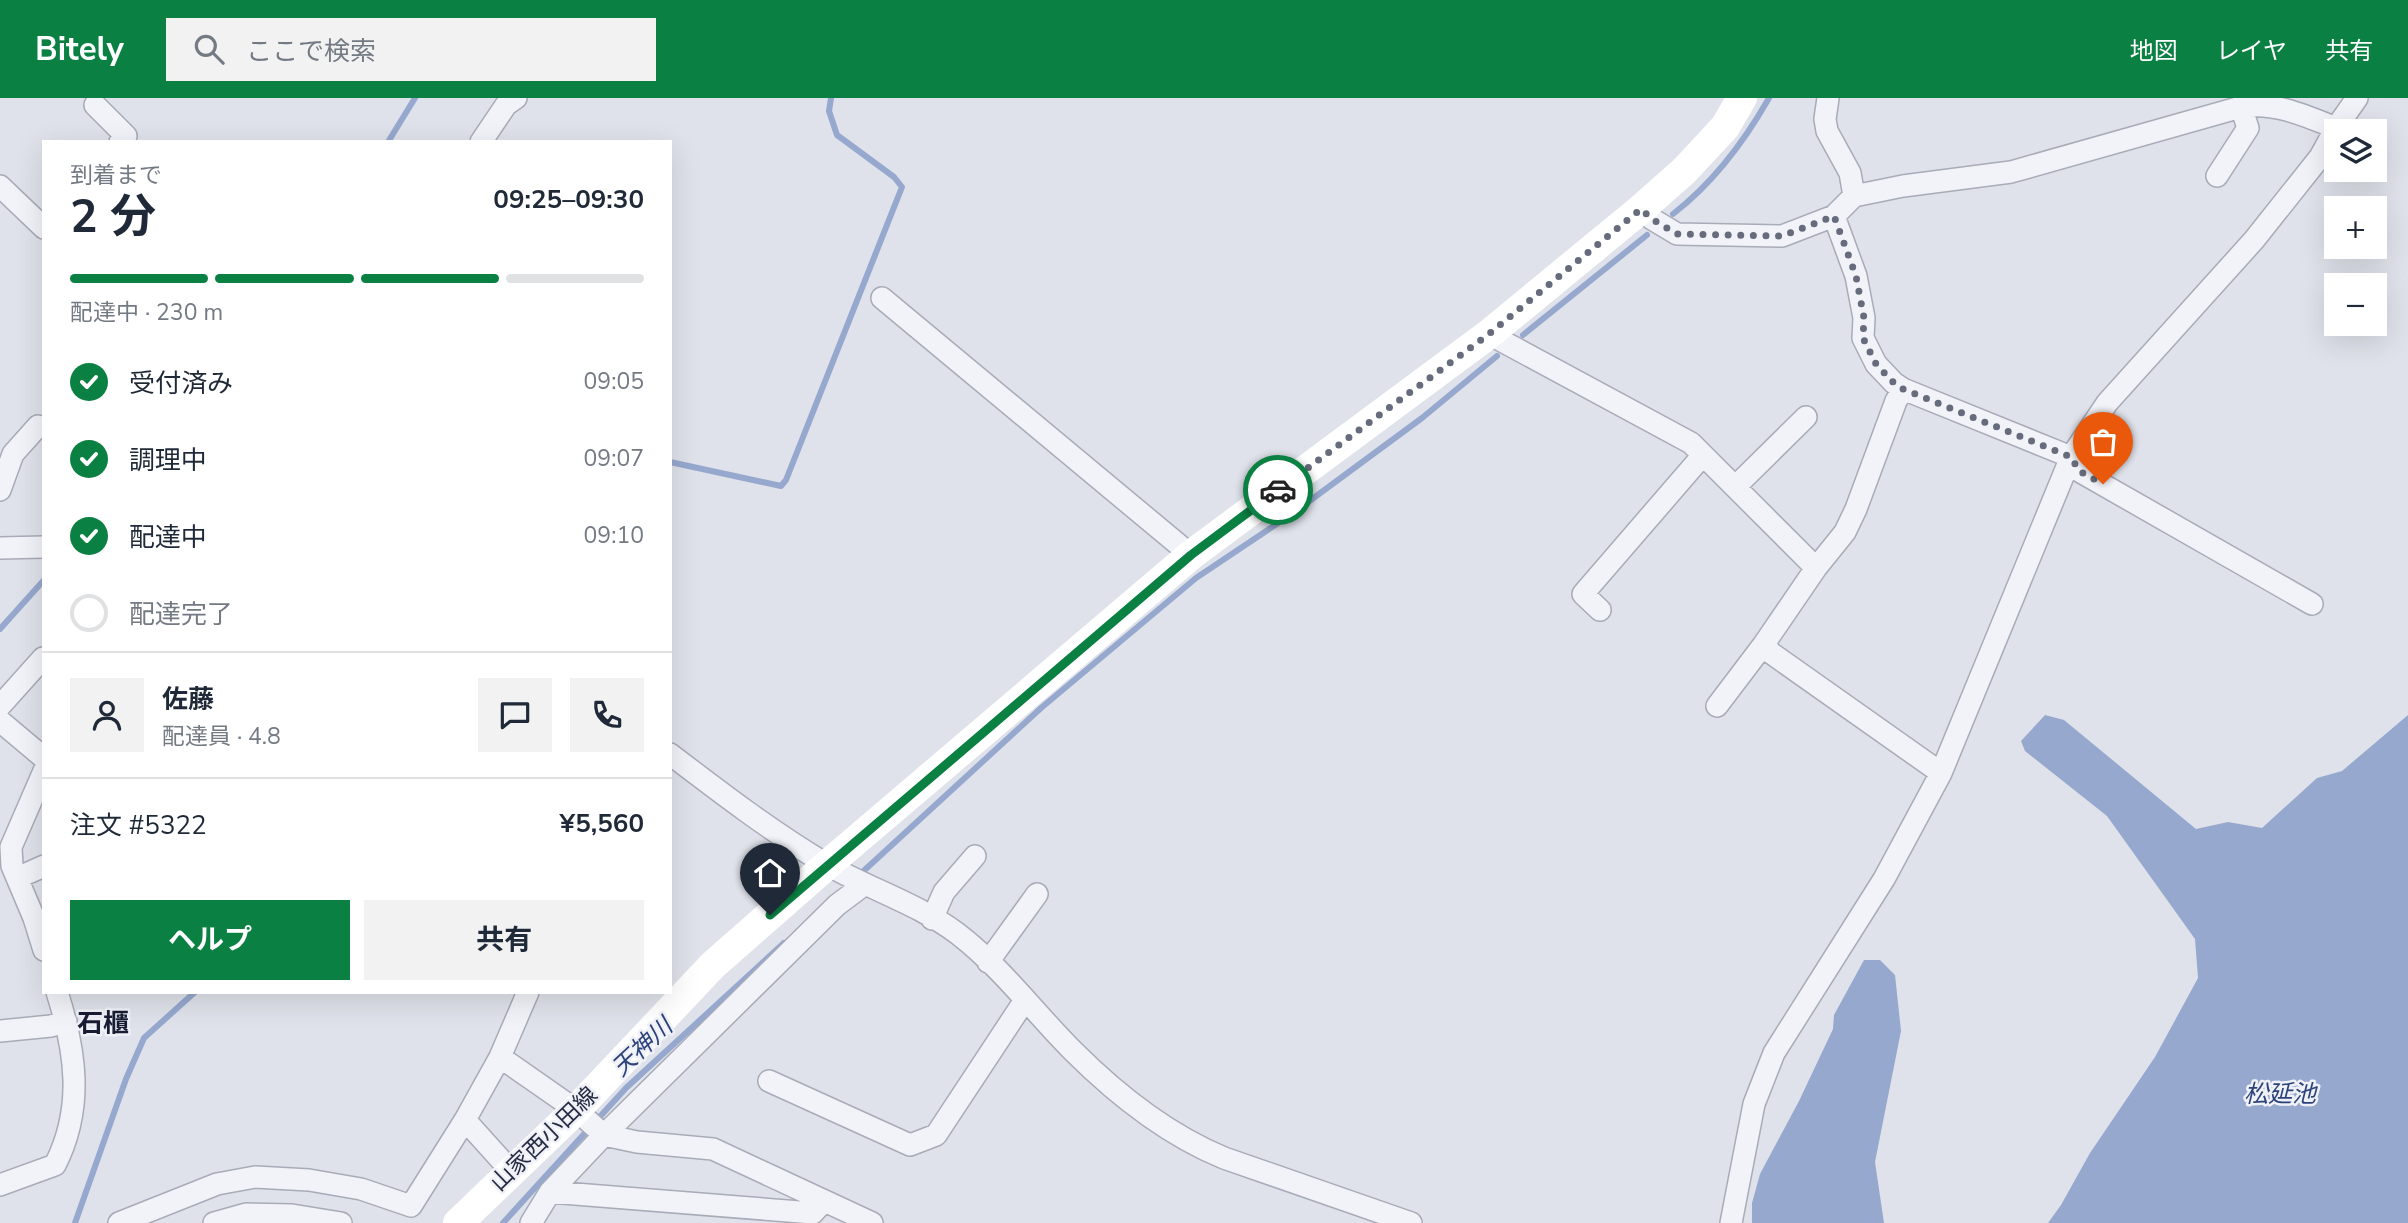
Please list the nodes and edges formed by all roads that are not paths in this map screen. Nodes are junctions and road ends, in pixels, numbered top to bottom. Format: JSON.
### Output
{"nodes":[{"id":1,"x":1742,"y":98,"type":"edge"},
{"id":2,"x":1828,"y":98,"type":"edge"},
{"id":3,"x":2357,"y":98,"type":"edge"},
{"id":4,"x":508,"y":100,"type":"edge"},
{"id":5,"x":2254,"y":103,"type":"edge"},
{"id":6,"x":95,"y":105,"type":"dead end"},
{"id":7,"x":2342,"y":119,"type":"edge"},
{"id":8,"x":2324,"y":123,"type":"edge"},
{"id":9,"x":122,"y":140,"type":"edge"},
{"id":10,"x":482,"y":140,"type":"edge"},
{"id":11,"x":2324,"y":150,"type":"edge"},
{"id":12,"x":2217,"y":176,"type":"dead end"},
{"id":13,"x":0,"y":186,"type":"edge"},
{"id":14,"x":1854,"y":196,"type":"junction"},
{"id":15,"x":1641,"y":209,"type":"junction"},
{"id":16,"x":1834,"y":216,"type":"junction"},
{"id":17,"x":42,"y":222,"type":"edge"},
{"id":18,"x":882,"y":298,"type":"dead end"},
{"id":19,"x":1489,"y":334,"type":"junction"},
{"id":20,"x":1903,"y":389,"type":"junction"},
{"id":21,"x":1806,"y":416,"type":"dead end"},
{"id":22,"x":38,"y":426,"type":"dead end"},
{"id":23,"x":6,"y":449,"type":"edge"},
{"id":24,"x":1703,"y":455,"type":"junction"},
{"id":25,"x":2071,"y":457,"type":"junction"},
{"id":26,"x":1735,"y":487,"type":"junction"},
{"id":27,"x":0,"y":490,"type":"edge"},
{"id":28,"x":42,"y":547,"type":"edge"},
{"id":29,"x":0,"y":548,"type":"edge"},
{"id":30,"x":1191,"y":555,"type":"junction"},
{"id":31,"x":1816,"y":568,"type":"junction"},
{"id":32,"x":2312,"y":604,"type":"dead end"},
{"id":33,"x":1600,"y":610,"type":"dead end"},
{"id":34,"x":1764,"y":644,"type":"junction"},
{"id":35,"x":42,"y":659,"type":"edge"},
{"id":36,"x":0,"y":706,"type":"edge"},
{"id":37,"x":1717,"y":706,"type":"dead end"},
{"id":38,"x":0,"y":722,"type":"edge"},
{"id":39,"x":42,"y":756,"type":"edge"},
{"id":40,"x":672,"y":756,"type":"edge"},
{"id":41,"x":1941,"y":773,"type":"junction"},
{"id":42,"x":42,"y":776,"type":"edge"},
{"id":43,"x":975,"y":856,"type":"dead end"},
{"id":44,"x":827,"y":865,"type":"junction"},
{"id":45,"x":42,"y":867,"type":"edge"},
{"id":46,"x":17,"y":878,"type":"junction"},
{"id":47,"x":865,"y":884,"type":"junction"},
{"id":48,"x":1037,"y":894,"type":"dead end"},
{"id":49,"x":932,"y":919,"type":"junction"},
{"id":50,"x":42,"y":945,"type":"edge"},
{"id":51,"x":988,"y":962,"type":"junction"},
{"id":52,"x":58,"y":994,"type":"edge"},
{"id":53,"x":527,"y":994,"type":"edge"},
{"id":54,"x":1025,"y":1000,"type":"junction"},
{"id":55,"x":65,"y":1021,"type":"junction"},
{"id":56,"x":0,"y":1031,"type":"edge"},
{"id":57,"x":500,"y":1057,"type":"junction"},
{"id":58,"x":769,"y":1081,"type":"dead end"},
{"id":59,"x":576,"y":1110,"type":"junction"},
{"id":60,"x":465,"y":1120,"type":"junction"},
{"id":61,"x":604,"y":1135,"type":"junction"},
{"id":62,"x":511,"y":1171,"type":"junction"},
{"id":63,"x":0,"y":1185,"type":"edge"},
{"id":64,"x":551,"y":1192,"type":"junction"},
{"id":65,"x":824,"y":1201,"type":"junction"},
{"id":66,"x":119,"y":1223,"type":"edge"},
{"id":67,"x":214,"y":1223,"type":"edge"},
{"id":68,"x":341,"y":1223,"type":"edge"},
{"id":69,"x":458,"y":1223,"type":"edge"},
{"id":70,"x":531,"y":1223,"type":"edge"},
{"id":71,"x":872,"y":1223,"type":"edge"},
{"id":72,"x":1410,"y":1223,"type":"edge"},
{"id":73,"x":1731,"y":1223,"type":"edge"}],
"edges":[{"from":1,"to":15,"type":"main road","name":"山家西小田線"},
{"from":2,"to":14,"type":"street"},
{"from":3,"to":7,"type":"street"},
{"from":4,"to":10,"type":"street"},
{"from":5,"to":8,"type":"street"},
{"from":5,"to":12,"type":"street"},
{"from":5,"to":14,"type":"street"},
{"from":6,"to":9,"type":"street"},
{"from":11,"to":25,"type":"street"},
{"from":13,"to":17,"type":"street"},
{"from":14,"to":16,"type":"street"},
{"from":15,"to":16,"type":"street"},
{"from":15,"to":19,"type":"main road","name":"山家西小田線"},
{"from":16,"to":20,"type":"street"},
{"from":18,"to":30,"type":"street"},
{"from":19,"to":24,"type":"street"},
{"from":19,"to":30,"type":"main road","name":"山家西小田線"},
{"from":20,"to":25,"type":"street"},
{"from":20,"to":31,"type":"street"},
{"from":21,"to":26,"type":"street"},
{"from":22,"to":23,"type":"street"},
{"from":23,"to":27,"type":"street"},
{"from":24,"to":26,"type":"street"},
{"from":24,"to":33,"type":"street"},
{"from":25,"to":32,"type":"street"},
{"from":25,"to":41,"type":"street"},
{"from":26,"to":31,"type":"street"},
{"from":28,"to":29,"type":"street"},
{"from":30,"to":44,"type":"main road","name":"山家西小田線"},
{"from":31,"to":34,"type":"street"},
{"from":34,"to":37,"type":"street"},
{"from":34,"to":41,"type":"street"},
{"from":35,"to":36,"type":"street"},
{"from":38,"to":39,"type":"street"},
{"from":40,"to":44,"type":"street"},
{"from":41,"to":73,"type":"street"},
{"from":42,"to":46,"type":"street"},
{"from":43,"to":49,"type":"street"},
{"from":44,"to":47,"type":"street"},
{"from":44,"to":59,"type":"main road","name":"山家西小田線"},
{"from":45,"to":46,"type":"street"},
{"from":46,"to":50,"type":"street"},
{"from":47,"to":49,"type":"street"},
{"from":47,"to":61,"type":"street"},
{"from":48,"to":51,"type":"street"},
{"from":49,"to":51,"type":"street"},
{"from":51,"to":54,"type":"street"},
{"from":52,"to":55,"type":"street"},
{"from":53,"to":57,"type":"street"},
{"from":54,"to":58,"type":"street"},
{"from":54,"to":72,"type":"street"},
{"from":55,"to":56,"type":"street"},
{"from":55,"to":63,"type":"street"},
{"from":57,"to":59,"type":"street"},
{"from":57,"to":60,"type":"street"},
{"from":59,"to":61,"type":"street"},
{"from":59,"to":62,"type":"main road","name":"山家西小田線"},
{"from":60,"to":62,"type":"street"},
{"from":60,"to":66,"type":"street"},
{"from":61,"to":64,"type":"street"},
{"from":61,"to":65,"type":"street"},
{"from":62,"to":69,"type":"main road","name":"山家西小田線"},
{"from":64,"to":65,"type":"street"},
{"from":64,"to":70,"type":"street"},
{"from":65,"to":71,"type":"street"},
{"from":67,"to":68,"type":"street"}]}
